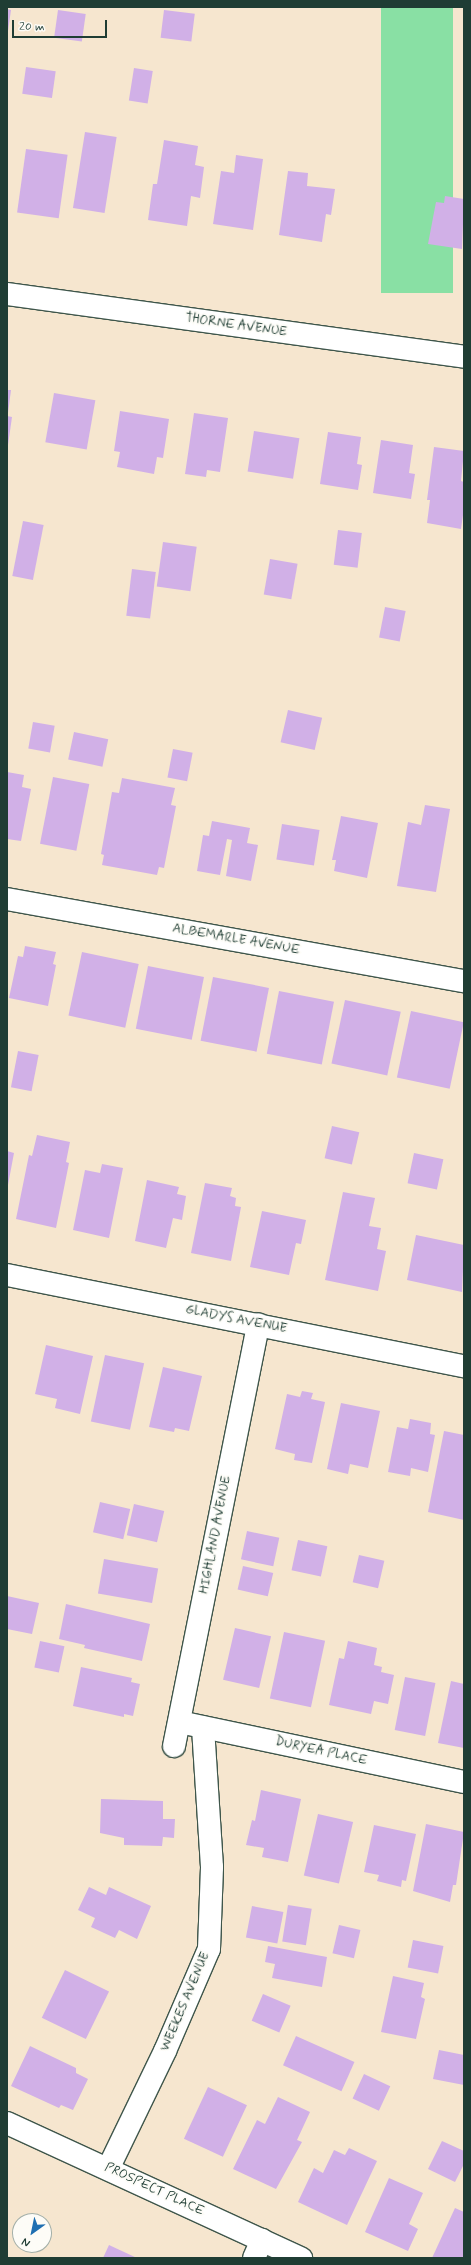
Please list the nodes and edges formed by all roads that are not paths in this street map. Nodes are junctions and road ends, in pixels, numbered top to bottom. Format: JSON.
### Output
{"nodes":[{"id":1,"x":7,"y":294,"type":"edge"},
{"id":2,"x":464,"y":357,"type":"edge"},
{"id":3,"x":7,"y":899,"type":"edge"},
{"id":4,"x":464,"y":981,"type":"edge"},
{"id":5,"x":7,"y":1275,"type":"edge"},
{"id":6,"x":258,"y":1324,"type":"junction"},
{"id":7,"x":464,"y":1366,"type":"edge"},
{"id":8,"x":178,"y":1722,"type":"junction"},
{"id":9,"x":203,"y":1727,"type":"junction"},
{"id":10,"x":174,"y":1746,"type":"dead end"},
{"id":11,"x":464,"y":1782,"type":"edge"},
{"id":12,"x":7,"y":2123,"type":"edge"},
{"id":13,"x":108,"y":2169,"type":"junction"},
{"id":14,"x":258,"y":2249,"type":"edge"},
{"id":15,"x":301,"y":2258,"type":"edge"}],
"edges":[{"from":1,"to":2,"type":"street","name":"THORNE AVENUE"},
{"from":3,"to":4,"type":"street","name":"ALBEMARLE AVENUE"},
{"from":5,"to":6,"type":"street","name":"GLADYS AVENUE"},
{"from":6,"to":7,"type":"street","name":"GLADYS AVENUE"},
{"from":6,"to":8,"type":"street","name":"HIGHLAND AVENUE"},
{"from":8,"to":9,"type":"street","name":"DURYEA PLACE"},
{"from":8,"to":10,"type":"street","name":"HIGHLAND AVENUE"},
{"from":9,"to":11,"type":"street","name":"DURYEA PLACE"},
{"from":9,"to":13,"type":"street","name":"WEEKES AVENUE"},
{"from":12,"to":13,"type":"street","name":"PROSPECT PLACE"},
{"from":13,"to":14,"type":"street","name":"PROSPECT PLACE"},
{"from":14,"to":15,"type":"street","name":"PROSPECT PLACE"}]}
